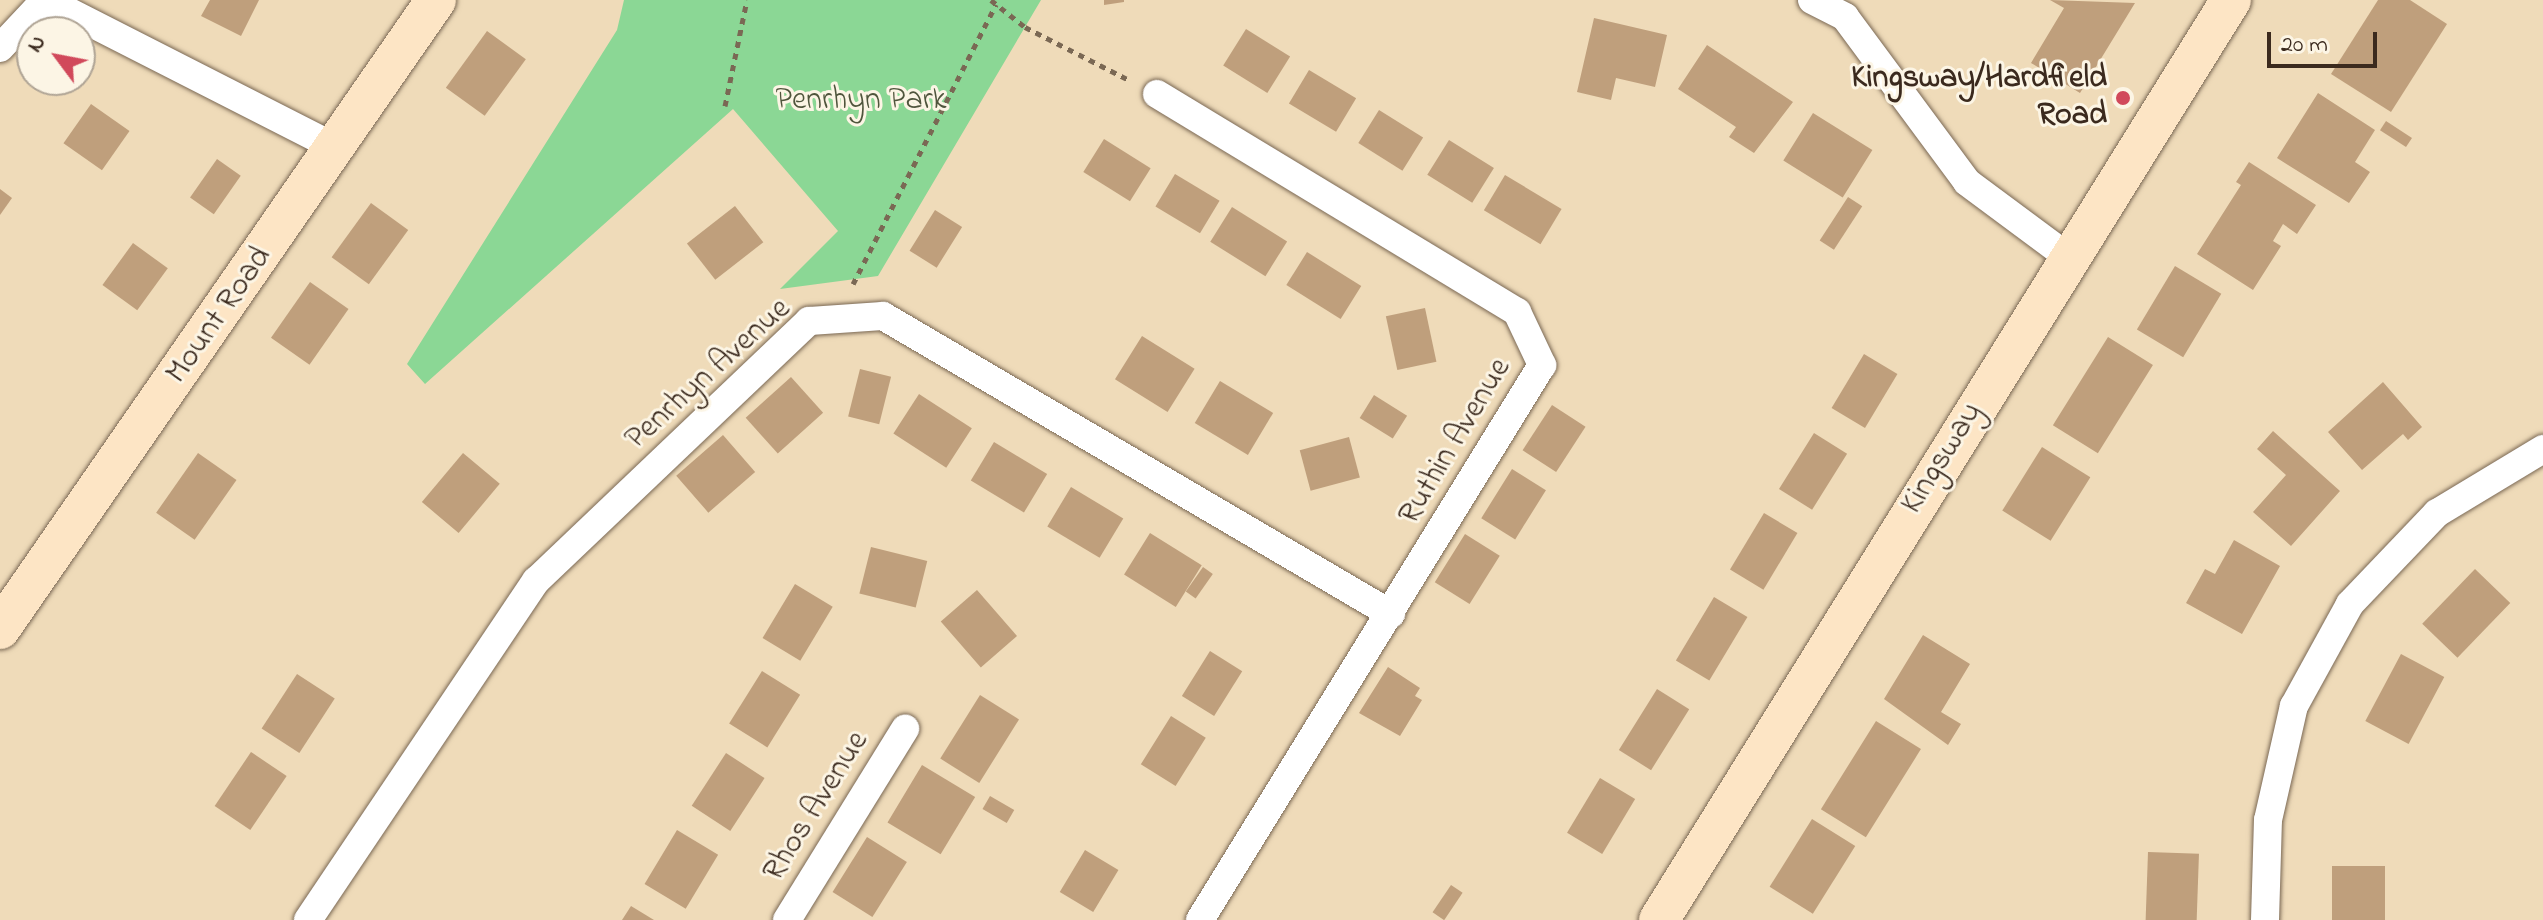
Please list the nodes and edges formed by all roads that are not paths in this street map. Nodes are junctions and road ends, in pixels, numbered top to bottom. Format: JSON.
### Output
{"nodes":[{"id":1,"x":45,"y":0,"type":"edge"},
{"id":2,"x":436,"y":0,"type":"edge"},
{"id":3,"x":1812,"y":0,"type":"edge"},
{"id":4,"x":2231,"y":0,"type":"edge"},
{"id":5,"x":0,"y":48,"type":"edge"},
{"id":6,"x":1157,"y":95,"type":"road end"},
{"id":7,"x":337,"y":148,"type":"junction"},
{"id":8,"x":2068,"y":257,"type":"junction"},
{"id":9,"x":2543,"y":449,"type":"edge"},
{"id":10,"x":1391,"y":614,"type":"junction"},
{"id":11,"x":0,"y":629,"type":"edge"},
{"id":12,"x":905,"y":729,"type":"dead end"},
{"id":13,"x":1209,"y":917,"type":"edge"},
{"id":14,"x":308,"y":920,"type":"edge"},
{"id":15,"x":787,"y":920,"type":"edge"},
{"id":16,"x":1659,"y":920,"type":"edge"},
{"id":17,"x":2265,"y":920,"type":"edge"}],
"edges":[{"from":1,"to":5,"type":"street"},
{"from":1,"to":7,"type":"street"},
{"from":2,"to":7,"type":"street","name":"Mount Road"},
{"from":3,"to":8,"type":"street"},
{"from":4,"to":8,"type":"street","name":"Kingsway"},
{"from":6,"to":10,"type":"street","name":"Ruthin Avenue"},
{"from":7,"to":11,"type":"street","name":"Mount Road"},
{"from":8,"to":16,"type":"street","name":"Kingsway"},
{"from":9,"to":17,"type":"street"},
{"from":10,"to":13,"type":"street","name":"Ruthin Avenue"},
{"from":10,"to":14,"type":"street","name":"Penrhyn Avenue"},
{"from":12,"to":15,"type":"street","name":"Rhos Avenue"}]}
